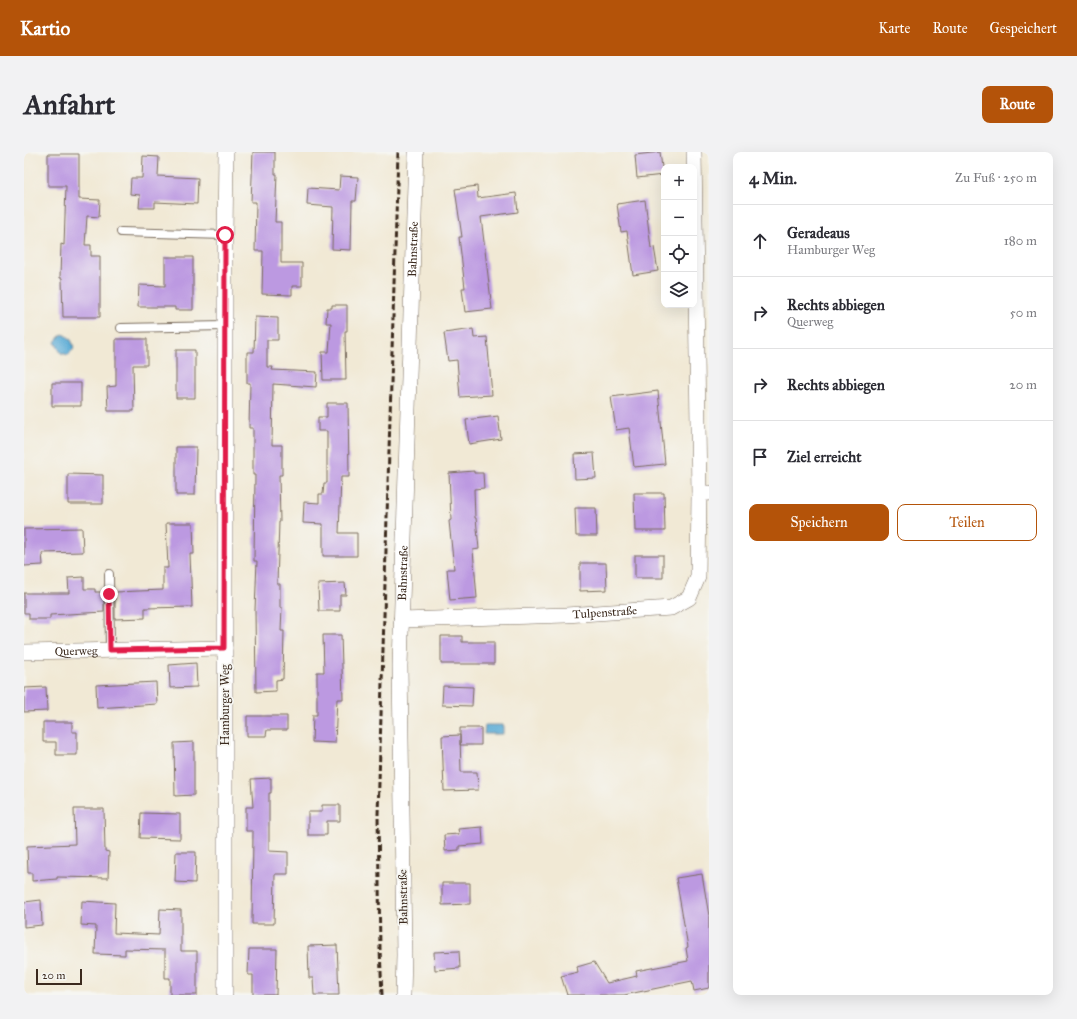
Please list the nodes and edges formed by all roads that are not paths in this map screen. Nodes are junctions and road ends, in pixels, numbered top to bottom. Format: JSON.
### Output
{"nodes":[{"id":1,"x":226,"y":152,"type":"edge"},
{"id":2,"x":416,"y":152,"type":"edge"},
{"id":3,"x":694,"y":152,"type":"edge"},
{"id":4,"x":121,"y":232,"type":"dead end"},
{"id":5,"x":225,"y":235,"type":"junction"},
{"id":6,"x":225,"y":326,"type":"junction"},
{"id":7,"x":121,"y":328,"type":"dead end"},
{"id":8,"x":704,"y":493,"type":"edge"},
{"id":9,"x":109,"y":574,"type":"dead end"},
{"id":10,"x":401,"y":620,"type":"junction"},
{"id":11,"x":224,"y":648,"type":"junction"},
{"id":12,"x":110,"y":650,"type":"junction"},
{"id":13,"x":24,"y":652,"type":"edge"},
{"id":14,"x":226,"y":995,"type":"edge"},
{"id":15,"x":403,"y":995,"type":"edge"}],
"edges":[{"from":1,"to":5,"type":"street","name":"Hamburger Weg"},
{"from":2,"to":10,"type":"street","name":"Bahnstraße"},
{"from":3,"to":8,"type":"street","name":"Tulpenstraße"},
{"from":4,"to":5,"type":"lane"},
{"from":5,"to":6,"type":"street","name":"Hamburger Weg"},
{"from":6,"to":7,"type":"lane"},
{"from":6,"to":11,"type":"street","name":"Hamburger Weg"},
{"from":8,"to":10,"type":"street","name":"Tulpenstraße"},
{"from":9,"to":12,"type":"lane"},
{"from":10,"to":15,"type":"street","name":"Bahnstraße"},
{"from":11,"to":12,"type":"street","name":"Querweg"},
{"from":11,"to":14,"type":"street","name":"Hamburger Weg"},
{"from":12,"to":13,"type":"street","name":"Querweg"}]}
